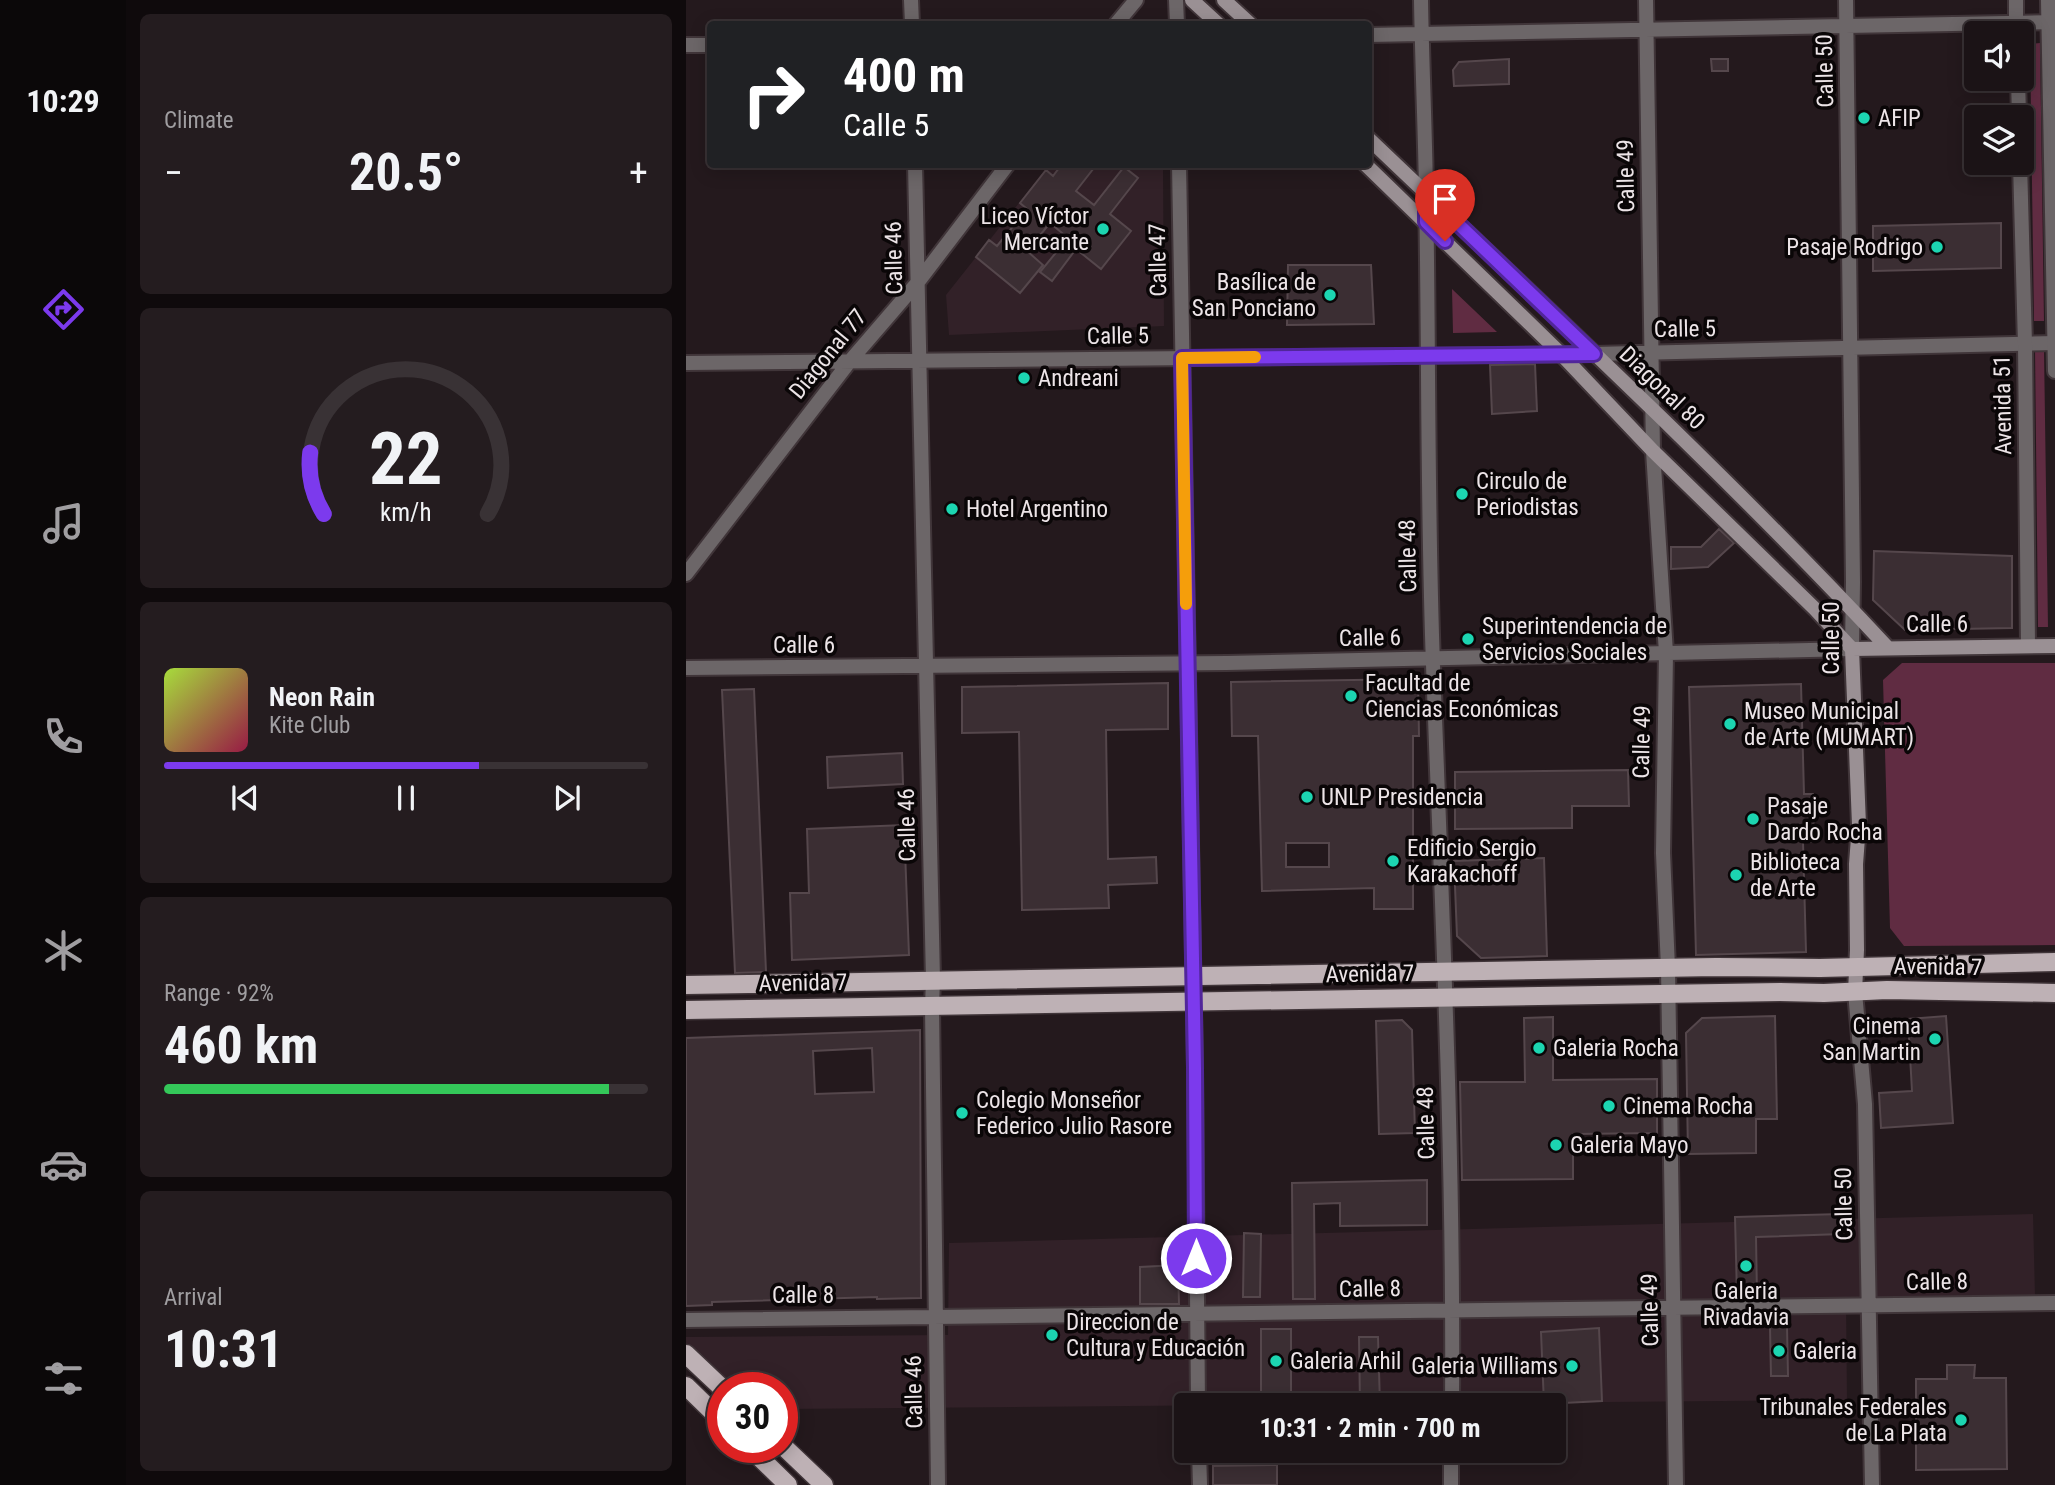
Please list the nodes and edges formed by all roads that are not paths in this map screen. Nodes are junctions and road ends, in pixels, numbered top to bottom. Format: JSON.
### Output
{"nodes":[{"id":1,"x":911,"y":0,"type":"edge"},
{"id":2,"x":1136,"y":0,"type":"edge"},
{"id":3,"x":1176,"y":0,"type":"edge"},
{"id":4,"x":1192,"y":0,"type":"edge"},
{"id":5,"x":1224,"y":0,"type":"edge"},
{"id":6,"x":1421,"y":0,"type":"edge"},
{"id":7,"x":1646,"y":0,"type":"edge"},
{"id":8,"x":1846,"y":0,"type":"edge"},
{"id":9,"x":2015,"y":0,"type":"edge"},
{"id":10,"x":2048,"y":0,"type":"edge"},
{"id":11,"x":912,"y":21,"type":"edge"},
{"id":12,"x":1118,"y":21,"type":"edge"},
{"id":13,"x":1177,"y":21,"type":"edge"},
{"id":14,"x":1215,"y":21,"type":"edge"},
{"id":15,"x":1247,"y":21,"type":"edge"},
{"id":16,"x":2016,"y":21,"type":"edge"},
{"id":17,"x":2052,"y":22,"type":"edge"},
{"id":18,"x":2034,"y":25,"type":"edge"},
{"id":19,"x":1847,"y":26,"type":"junction"},
{"id":20,"x":1964,"y":27,"type":"edge"},
{"id":21,"x":1646,"y":30,"type":"junction"},
{"id":22,"x":1421,"y":34,"type":"junction"},
{"id":23,"x":1372,"y":35,"type":"edge"},
{"id":24,"x":686,"y":45,"type":"edge"},
{"id":25,"x":707,"y":45,"type":"edge"},
{"id":26,"x":1372,"y":142,"type":"edge"},
{"id":27,"x":915,"y":168,"type":"edge"},
{"id":28,"x":1005,"y":168,"type":"edge"},
{"id":29,"x":1179,"y":168,"type":"edge"},
{"id":30,"x":1369,"y":168,"type":"edge"},
{"id":31,"x":2020,"y":175,"type":"edge"},
{"id":32,"x":1426,"y":193,"type":"junction"},
{"id":33,"x":1426,"y":222,"type":"junction"},
{"id":34,"x":918,"y":282,"type":"junction"},
{"id":35,"x":2055,"y":343,"type":"edge"},
{"id":36,"x":2025,"y":344,"type":"junction"},
{"id":37,"x":1851,"y":348,"type":"junction"},
{"id":38,"x":1652,"y":352,"type":"junction"},
{"id":39,"x":1560,"y":353,"type":"junction"},
{"id":40,"x":1427,"y":354,"type":"junction"},
{"id":41,"x":1594,"y":354,"type":"junction"},
{"id":42,"x":1182,"y":358,"type":"junction"},
{"id":43,"x":919,"y":360,"type":"junction"},
{"id":44,"x":850,"y":361,"type":"junction"},
{"id":45,"x":686,"y":363,"type":"edge"},
{"id":46,"x":2055,"y":371,"type":"edge"},
{"id":47,"x":1653,"y":411,"type":"junction"},
{"id":48,"x":1653,"y":451,"type":"junction"},
{"id":49,"x":686,"y":574,"type":"edge"},
{"id":50,"x":1853,"y":610,"type":"junction"},
{"id":51,"x":2028,"y":646,"type":"junction"},
{"id":52,"x":2055,"y":646,"type":"edge"},
{"id":53,"x":1888,"y":647,"type":"junction"},
{"id":54,"x":1852,"y":649,"type":"junction"},
{"id":55,"x":1666,"y":653,"type":"junction"},
{"id":56,"x":1433,"y":660,"type":"junction"},
{"id":57,"x":1187,"y":664,"type":"junction"},
{"id":58,"x":926,"y":667,"type":"junction"},
{"id":59,"x":686,"y":668,"type":"edge"},
{"id":60,"x":2055,"y":962,"type":"edge"},
{"id":61,"x":1857,"y":967,"type":"junction"},
{"id":62,"x":1668,"y":968,"type":"junction"},
{"id":63,"x":1446,"y":972,"type":"junction"},
{"id":64,"x":1192,"y":976,"type":"junction"},
{"id":65,"x":933,"y":980,"type":"junction"},
{"id":66,"x":686,"y":985,"type":"edge"},
{"id":67,"x":1855,"y":992,"type":"junction"},
{"id":68,"x":1668,"y":993,"type":"junction"},
{"id":69,"x":2055,"y":993,"type":"edge"},
{"id":70,"x":1446,"y":997,"type":"junction"},
{"id":71,"x":1193,"y":1002,"type":"junction"},
{"id":72,"x":932,"y":1006,"type":"junction"},
{"id":73,"x":686,"y":1010,"type":"edge"},
{"id":74,"x":2055,"y":1304,"type":"edge"},
{"id":75,"x":1869,"y":1306,"type":"junction"},
{"id":76,"x":1673,"y":1308,"type":"junction"},
{"id":77,"x":1453,"y":1311,"type":"junction"},
{"id":78,"x":1196,"y":1314,"type":"junction"},
{"id":79,"x":936,"y":1317,"type":"junction"},
{"id":80,"x":686,"y":1320,"type":"edge"},
{"id":81,"x":686,"y":1354,"type":"edge"},
{"id":82,"x":707,"y":1374,"type":"edge"},
{"id":83,"x":686,"y":1386,"type":"edge"},
{"id":84,"x":1198,"y":1393,"type":"edge"},
{"id":85,"x":1452,"y":1393,"type":"edge"},
{"id":86,"x":707,"y":1406,"type":"edge"},
{"id":87,"x":798,"y":1461,"type":"edge"},
{"id":88,"x":765,"y":1463,"type":"edge"},
{"id":89,"x":1199,"y":1463,"type":"edge"},
{"id":90,"x":1451,"y":1463,"type":"edge"},
{"id":91,"x":788,"y":1485,"type":"edge"},
{"id":92,"x":824,"y":1485,"type":"edge"},
{"id":93,"x":938,"y":1485,"type":"edge"},
{"id":94,"x":1200,"y":1485,"type":"edge"},
{"id":95,"x":1451,"y":1485,"type":"edge"},
{"id":96,"x":1676,"y":1485,"type":"edge"},
{"id":97,"x":1872,"y":1485,"type":"edge"}],
"edges":[{"from":1,"to":11,"type":"street"},
{"from":2,"to":12,"type":"street"},
{"from":3,"to":13,"type":"street"},
{"from":4,"to":14,"type":"main road"},
{"from":5,"to":15,"type":"main road"},
{"from":6,"to":22,"type":"street","name":"Calle 48"},
{"from":7,"to":21,"type":"street","name":"Calle 49"},
{"from":8,"to":19,"type":"street","name":"Calle 50"},
{"from":9,"to":16,"type":"street"},
{"from":10,"to":17,"type":"street"},
{"from":17,"to":18,"type":"street"},
{"from":17,"to":35,"type":"street"},
{"from":19,"to":20,"type":"street"},
{"from":19,"to":21,"type":"street"},
{"from":19,"to":37,"type":"street","name":"Calle 50"},
{"from":21,"to":22,"type":"street"},
{"from":21,"to":38,"type":"street","name":"Calle 49"},
{"from":22,"to":23,"type":"street"},
{"from":22,"to":32,"type":"street","name":"Calle 48"},
{"from":24,"to":25,"type":"street"},
{"from":26,"to":32,"type":"main road","name":"Diagonal 80"},
{"from":27,"to":34,"type":"street","name":"Calle 46"},
{"from":28,"to":34,"type":"street","name":"Diagonal 77"},
{"from":29,"to":42,"type":"street","name":"Calle 47"},
{"from":30,"to":33,"type":"main road","name":"Diagonal 80"},
{"from":31,"to":36,"type":"street","name":"Avenida 51"},
{"from":32,"to":33,"type":"street","name":"Calle 48"},
{"from":32,"to":41,"type":"main road","name":"Diagonal 80"},
{"from":33,"to":39,"type":"main road","name":"Diagonal 80"},
{"from":33,"to":40,"type":"street","name":"Calle 48"},
{"from":34,"to":43,"type":"street","name":"Calle 46"},
{"from":34,"to":44,"type":"street","name":"Diagonal 77"},
{"from":35,"to":36,"type":"street","name":"Calle 5"},
{"from":35,"to":46,"type":"street"},
{"from":36,"to":37,"type":"street","name":"Calle 5"},
{"from":36,"to":51,"type":"street","name":"Avenida 51"},
{"from":37,"to":38,"type":"street","name":"Calle 5"},
{"from":37,"to":50,"type":"street","name":"Calle 50"},
{"from":38,"to":41,"type":"street","name":"Calle 5"},
{"from":38,"to":47,"type":"street","name":"Calle 49"},
{"from":39,"to":40,"type":"street","name":"Calle 5"},
{"from":39,"to":41,"type":"street","name":"Calle 5"},
{"from":39,"to":48,"type":"main road","name":"Diagonal 80"},
{"from":40,"to":42,"type":"street","name":"Calle 5"},
{"from":40,"to":56,"type":"street","name":"Calle 48"},
{"from":41,"to":47,"type":"main road","name":"Diagonal 80"},
{"from":42,"to":43,"type":"street","name":"Calle 5"},
{"from":42,"to":57,"type":"street","name":"Calle 47"},
{"from":43,"to":44,"type":"street","name":"Calle 5"},
{"from":43,"to":58,"type":"street","name":"Calle 46"},
{"from":44,"to":45,"type":"street","name":"Calle 5"},
{"from":44,"to":49,"type":"street","name":"Diagonal 77"},
{"from":47,"to":48,"type":"street","name":"Calle 49"},
{"from":47,"to":50,"type":"main road","name":"Diagonal 80"},
{"from":48,"to":54,"type":"main road","name":"Diagonal 80"},
{"from":48,"to":55,"type":"street","name":"Calle 49"},
{"from":50,"to":53,"type":"main road","name":"Diagonal 80"},
{"from":50,"to":54,"type":"street","name":"Calle 50"},
{"from":51,"to":52,"type":"main road","name":"Calle 6"},
{"from":51,"to":53,"type":"main road","name":"Calle 6"},
{"from":53,"to":54,"type":"main road","name":"Calle 6"},
{"from":54,"to":55,"type":"street","name":"Calle 6"},
{"from":54,"to":61,"type":"main road","name":"Calle 50"},
{"from":55,"to":56,"type":"street","name":"Calle 6"},
{"from":55,"to":62,"type":"street","name":"Calle 49"},
{"from":56,"to":57,"type":"street","name":"Calle 6"},
{"from":56,"to":63,"type":"street","name":"Calle 48"},
{"from":57,"to":58,"type":"street","name":"Calle 6"},
{"from":57,"to":64,"type":"street","name":"Calle 47"},
{"from":58,"to":59,"type":"street","name":"Calle 6"},
{"from":58,"to":65,"type":"street","name":"Calle 46"},
{"from":60,"to":61,"type":"main road","name":"Avenida 7"},
{"from":61,"to":62,"type":"main road","name":"Avenida 7"},
{"from":61,"to":67,"type":"main road","name":"Calle 50"},
{"from":62,"to":63,"type":"main road","name":"Avenida 7"},
{"from":62,"to":68,"type":"street","name":"Calle 49"},
{"from":63,"to":64,"type":"main road","name":"Avenida 7"},
{"from":63,"to":70,"type":"street","name":"Calle 48"},
{"from":64,"to":65,"type":"main road","name":"Avenida 7"},
{"from":64,"to":71,"type":"street","name":"Calle 47"},
{"from":65,"to":66,"type":"main road","name":"Avenida 7"},
{"from":65,"to":72,"type":"street","name":"Calle 46"},
{"from":67,"to":68,"type":"main road","name":"Avenida 7"},
{"from":67,"to":69,"type":"main road","name":"Avenida 7"},
{"from":67,"to":75,"type":"street","name":"Calle 50"},
{"from":68,"to":70,"type":"main road","name":"Avenida 7"},
{"from":68,"to":76,"type":"street","name":"Calle 49"},
{"from":70,"to":71,"type":"main road","name":"Avenida 7"},
{"from":70,"to":77,"type":"street","name":"Calle 48"},
{"from":71,"to":72,"type":"main road","name":"Avenida 7"},
{"from":71,"to":78,"type":"street","name":"Calle 47"},
{"from":72,"to":73,"type":"main road","name":"Avenida 7"},
{"from":72,"to":79,"type":"street","name":"Calle 46"},
{"from":74,"to":75,"type":"street","name":"Calle 8"},
{"from":75,"to":76,"type":"street","name":"Calle 8"},
{"from":75,"to":97,"type":"street","name":"Calle 50"},
{"from":76,"to":77,"type":"street","name":"Calle 8"},
{"from":76,"to":96,"type":"street","name":"Calle 49"},
{"from":77,"to":78,"type":"street","name":"Calle 8"},
{"from":77,"to":85,"type":"street","name":"Calle 48"},
{"from":78,"to":79,"type":"street","name":"Calle 8"},
{"from":78,"to":84,"type":"street","name":"Calle 47"},
{"from":79,"to":80,"type":"street","name":"Calle 8"},
{"from":79,"to":93,"type":"street","name":"Calle 46"},
{"from":81,"to":82,"type":"main road"},
{"from":83,"to":86,"type":"main road"},
{"from":87,"to":92,"type":"main road"},
{"from":88,"to":91,"type":"main road"},
{"from":89,"to":94,"type":"street"},
{"from":90,"to":95,"type":"street"}]}
